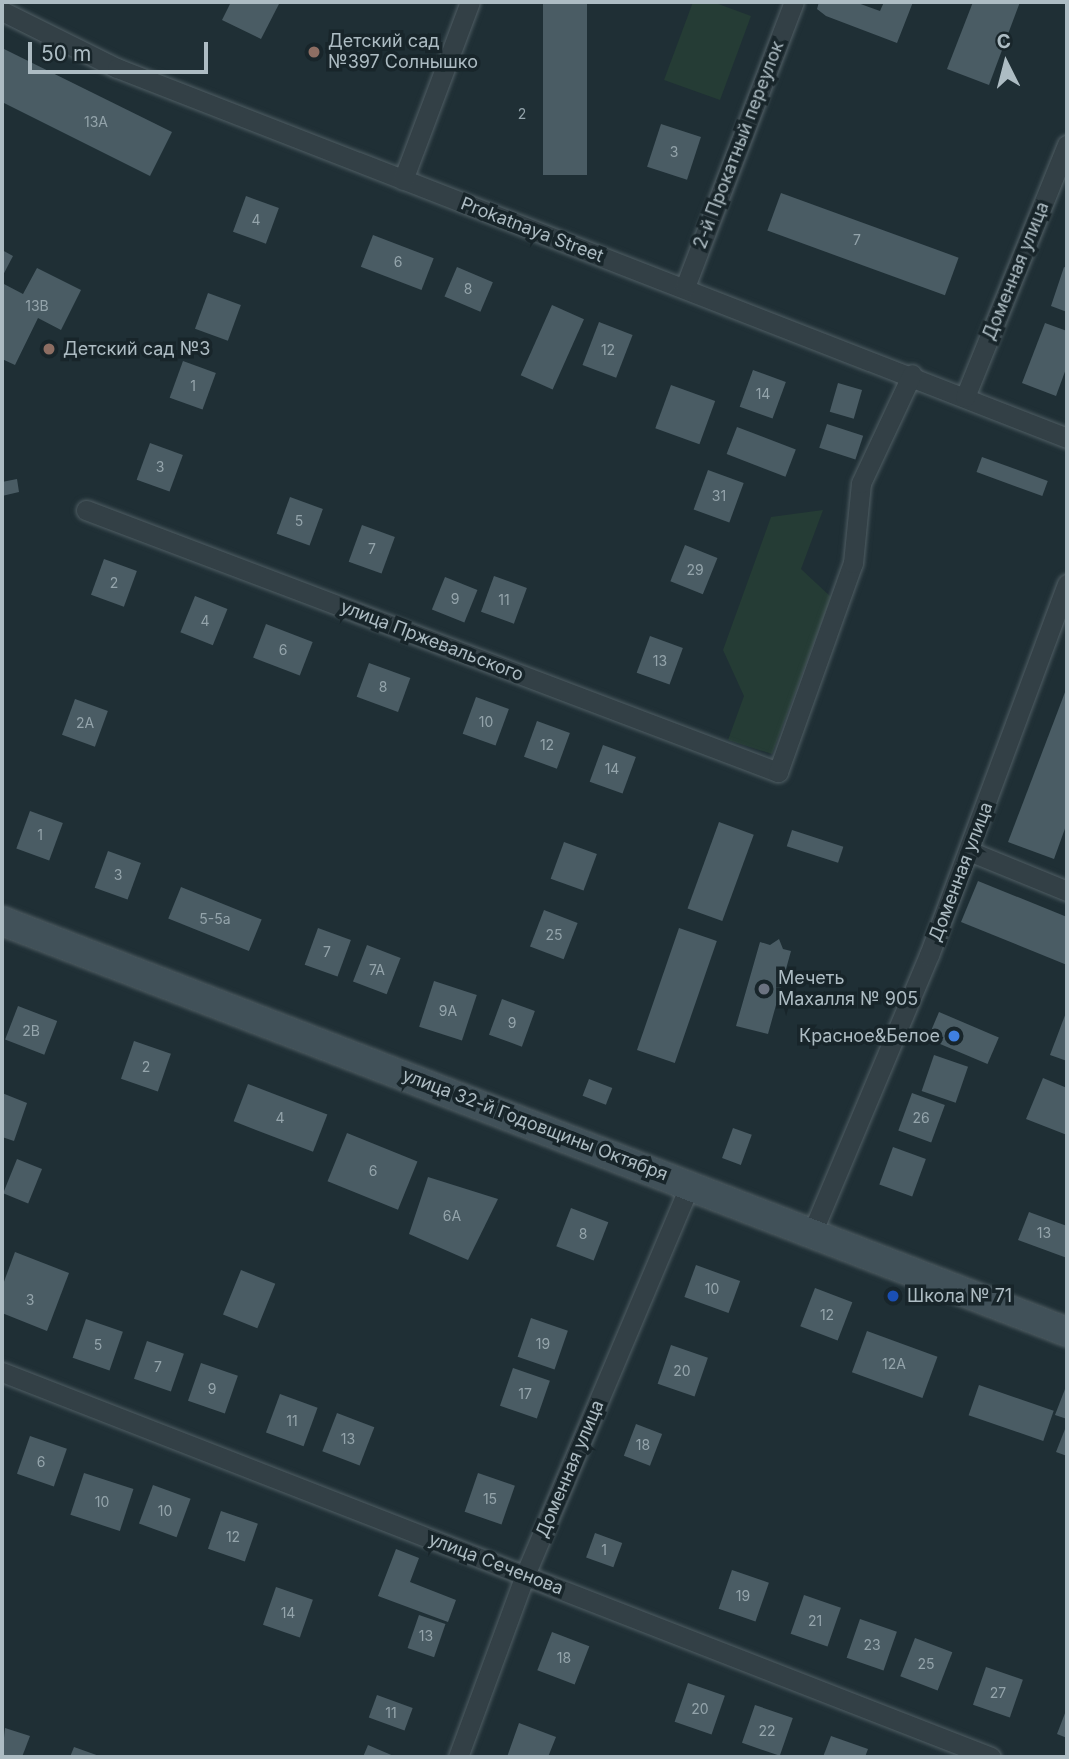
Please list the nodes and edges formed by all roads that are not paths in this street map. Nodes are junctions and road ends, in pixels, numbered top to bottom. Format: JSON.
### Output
{"nodes":[{"id":1,"x":470,"y":2,"type":"edge"},
{"id":2,"x":794,"y":2,"type":"edge"},
{"id":3,"x":2,"y":11,"type":"edge"},
{"id":4,"x":1067,"y":145,"type":"edge"},
{"id":5,"x":403,"y":180,"type":"junction"},
{"id":6,"x":685,"y":287,"type":"junction"},
{"id":7,"x":912,"y":374,"type":"junction"},
{"id":8,"x":965,"y":397,"type":"junction"},
{"id":9,"x":1067,"y":438,"type":"edge"},
{"id":10,"x":86,"y":510,"type":"dead end"},
{"id":11,"x":1067,"y":584,"type":"edge"},
{"id":12,"x":969,"y":851,"type":"junction"},
{"id":13,"x":1067,"y":891,"type":"edge"},
{"id":14,"x":2,"y":922,"type":"edge"},
{"id":15,"x":690,"y":1184,"type":"junction"},
{"id":16,"x":812,"y":1233,"type":"junction"},
{"id":17,"x":1067,"y":1332,"type":"edge"},
{"id":18,"x":2,"y":1372,"type":"edge"},
{"id":19,"x":525,"y":1576,"type":"junction"},
{"id":20,"x":457,"y":1757,"type":"edge"},
{"id":21,"x":990,"y":1757,"type":"edge"}],
"edges":[{"from":1,"to":5,"type":"street"},
{"from":2,"to":6,"type":"street","name":"2-й Прокатный переулок"},
{"from":3,"to":5,"type":"street","name":"Prokatnaya Street"},
{"from":4,"to":8,"type":"street","name":"Доменная улица"},
{"from":5,"to":6,"type":"street","name":"Prokatnaya Street"},
{"from":6,"to":7,"type":"street","name":"Prokatnaya Street"},
{"from":7,"to":8,"type":"street","name":"Prokatnaya Street"},
{"from":7,"to":10,"type":"street","name":"улица Пржевальского"},
{"from":8,"to":9,"type":"street","name":"Prokatnaya Street"},
{"from":11,"to":12,"type":"street","name":"Доменная улица"},
{"from":12,"to":13,"type":"street"},
{"from":12,"to":16,"type":"street","name":"Доменная улица"},
{"from":14,"to":15,"type":"main road","name":"улица 32-й Годовщины Октября"},
{"from":15,"to":16,"type":"main road","name":"улица 32-й Годовщины Октября"},
{"from":15,"to":19,"type":"street","name":"Доменная улица"},
{"from":16,"to":17,"type":"main road","name":"улица 32-й Годовщины Октября"},
{"from":18,"to":19,"type":"street","name":"улица Сеченова"},
{"from":19,"to":20,"type":"street","name":"Доменная улица"},
{"from":19,"to":21,"type":"street","name":"улица Сеченова"}]}
